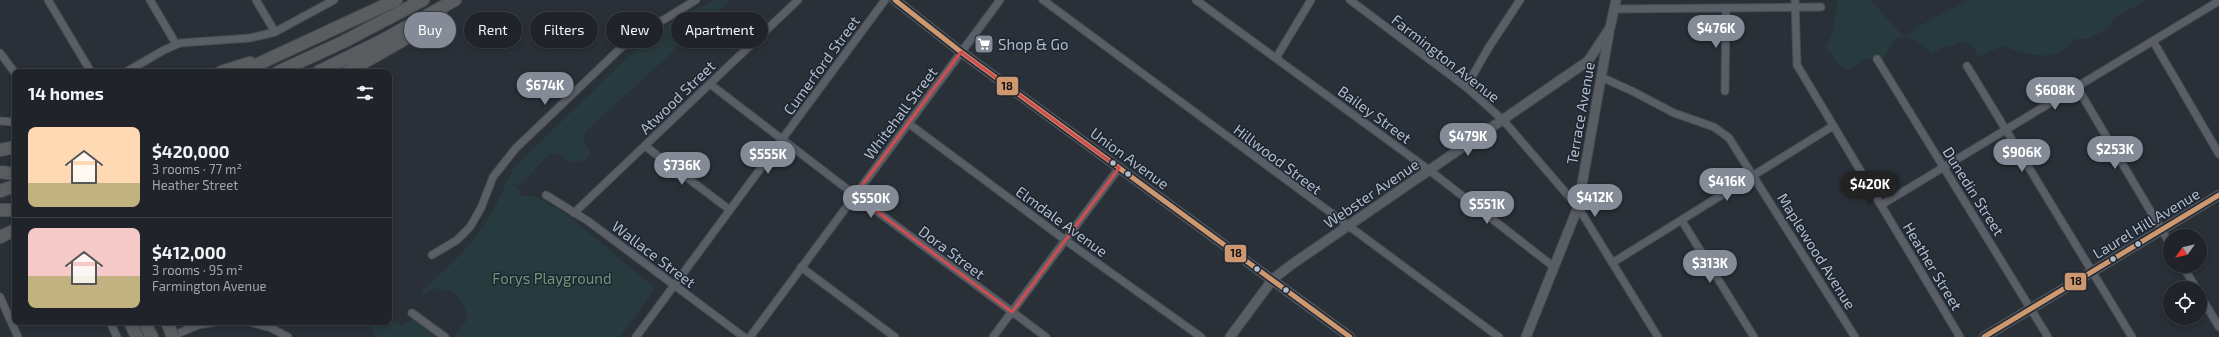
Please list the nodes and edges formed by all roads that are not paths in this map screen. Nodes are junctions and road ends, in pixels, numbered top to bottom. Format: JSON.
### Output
{"nodes":[{"id":1,"x":48,"y":0,"type":"edge"},
{"id":2,"x":150,"y":0,"type":"edge"},
{"id":3,"x":256,"y":0,"type":"edge"},
{"id":4,"x":334,"y":0,"type":"edge"},
{"id":5,"x":423,"y":0,"type":"edge"},
{"id":6,"x":455,"y":0,"type":"edge"},
{"id":7,"x":696,"y":0,"type":"edge"},
{"id":8,"x":798,"y":0,"type":"edge"},
{"id":9,"x":885,"y":0,"type":"edge"},
{"id":10,"x":895,"y":0,"type":"edge"},
{"id":11,"x":1000,"y":0,"type":"edge"},
{"id":12,"x":1043,"y":0,"type":"edge"},
{"id":13,"x":1196,"y":0,"type":"edge"},
{"id":14,"x":1311,"y":0,"type":"edge"},
{"id":15,"x":1350,"y":0,"type":"edge"},
{"id":16,"x":1520,"y":0,"type":"edge"},
{"id":17,"x":1616,"y":0,"type":"edge"},
{"id":18,"x":393,"y":1,"type":"edge"},
{"id":19,"x":2219,"y":1,"type":"edge"},
{"id":20,"x":1796,"y":3,"type":"edge"},
{"id":21,"x":1821,"y":7,"type":"dead end"},
{"id":22,"x":1726,"y":8,"type":"junction"},
{"id":23,"x":1614,"y":10,"type":"junction"},
{"id":24,"x":1610,"y":28,"type":"junction"},
{"id":25,"x":275,"y":32,"type":"junction"},
{"id":26,"x":2153,"y":41,"type":"junction"},
{"id":27,"x":176,"y":44,"type":"junction"},
{"id":28,"x":0,"y":52,"type":"edge"},
{"id":29,"x":962,"y":52,"type":"junction"},
{"id":30,"x":272,"y":58,"type":"junction"},
{"id":31,"x":1276,"y":58,"type":"junction"},
{"id":32,"x":1877,"y":59,"type":"dead end"},
{"id":33,"x":1967,"y":66,"type":"dead end"},
{"id":34,"x":12,"y":69,"type":"edge"},
{"id":35,"x":89,"y":69,"type":"edge"},
{"id":36,"x":131,"y":69,"type":"edge"},
{"id":37,"x":231,"y":69,"type":"edge"},
{"id":38,"x":248,"y":69,"type":"edge"},
{"id":39,"x":284,"y":69,"type":"edge"},
{"id":40,"x":324,"y":69,"type":"edge"},
{"id":41,"x":351,"y":69,"type":"edge"},
{"id":42,"x":1601,"y":77,"type":"junction"},
{"id":43,"x":710,"y":84,"type":"junction"},
{"id":44,"x":1466,"y":87,"type":"junction"},
{"id":45,"x":2077,"y":87,"type":"junction"},
{"id":46,"x":1725,"y":91,"type":"dead end"},
{"id":47,"x":1503,"y":120,"type":"junction"},
{"id":48,"x":0,"y":121,"type":"edge"},
{"id":49,"x":12,"y":122,"type":"edge"},
{"id":50,"x":908,"y":123,"type":"junction"},
{"id":51,"x":1833,"y":126,"type":"junction"},
{"id":52,"x":2006,"y":129,"type":"junction"},
{"id":53,"x":783,"y":139,"type":"junction"},
{"id":54,"x":645,"y":146,"type":"junction"},
{"id":55,"x":12,"y":148,"type":"edge"},
{"id":56,"x":0,"y":150,"type":"edge"},
{"id":57,"x":2219,"y":154,"type":"edge"},
{"id":58,"x":1943,"y":167,"type":"junction"},
{"id":59,"x":1119,"y":168,"type":"junction"},
{"id":60,"x":12,"y":169,"type":"edge"},
{"id":61,"x":1429,"y":170,"type":"junction"},
{"id":62,"x":0,"y":173,"type":"edge"},
{"id":63,"x":12,"y":174,"type":"edge"},
{"id":64,"x":1753,"y":174,"type":"junction"},
{"id":65,"x":12,"y":187,"type":"edge"},
{"id":66,"x":0,"y":190,"type":"edge"},
{"id":67,"x":546,"y":195,"type":"dead end"},
{"id":68,"x":855,"y":195,"type":"junction"},
{"id":69,"x":2219,"y":195,"type":"edge"},
{"id":70,"x":1881,"y":205,"type":"junction"},
{"id":71,"x":1578,"y":207,"type":"junction"},
{"id":72,"x":0,"y":210,"type":"edge"},
{"id":73,"x":12,"y":210,"type":"edge"},
{"id":74,"x":730,"y":210,"type":"junction"},
{"id":75,"x":574,"y":213,"type":"junction"},
{"id":76,"x":1682,"y":221,"type":"junction"},
{"id":77,"x":1348,"y":226,"type":"junction"},
{"id":78,"x":2161,"y":229,"type":"junction"},
{"id":79,"x":12,"y":231,"type":"edge"},
{"id":80,"x":2163,"y":232,"type":"edge"},
{"id":81,"x":0,"y":237,"type":"edge"},
{"id":82,"x":1065,"y":240,"type":"junction"},
{"id":83,"x":432,"y":255,"type":"dead end"},
{"id":84,"x":1612,"y":263,"type":"junction"},
{"id":85,"x":801,"y":267,"type":"junction"},
{"id":86,"x":1554,"y":267,"type":"junction"},
{"id":87,"x":2093,"y":271,"type":"junction"},
{"id":88,"x":1273,"y":279,"type":"junction"},
{"id":89,"x":674,"y":285,"type":"junction"},
{"id":90,"x":0,"y":297,"type":"edge"},
{"id":91,"x":2207,"y":307,"type":"edge"},
{"id":92,"x":2031,"y":308,"type":"junction"},
{"id":93,"x":1012,"y":312,"type":"junction"},
{"id":94,"x":412,"y":313,"type":"dead end"},
{"id":95,"x":12,"y":324,"type":"edge"},
{"id":96,"x":13,"y":325,"type":"edge"},
{"id":97,"x":111,"y":325,"type":"edge"},
{"id":98,"x":131,"y":325,"type":"edge"},
{"id":99,"x":146,"y":325,"type":"edge"},
{"id":100,"x":163,"y":325,"type":"edge"},
{"id":101,"x":168,"y":325,"type":"edge"},
{"id":102,"x":198,"y":325,"type":"edge"},
{"id":103,"x":260,"y":325,"type":"edge"},
{"id":104,"x":2219,"y":327,"type":"edge"},
{"id":105,"x":18,"y":337,"type":"edge"},
{"id":106,"x":117,"y":337,"type":"edge"},
{"id":107,"x":137,"y":337,"type":"edge"},
{"id":108,"x":152,"y":337,"type":"edge"},
{"id":109,"x":169,"y":337,"type":"edge"},
{"id":110,"x":173,"y":337,"type":"edge"},
{"id":111,"x":288,"y":337,"type":"edge"},
{"id":112,"x":445,"y":337,"type":"edge"},
{"id":113,"x":636,"y":337,"type":"edge"},
{"id":114,"x":744,"y":337,"type":"edge"},
{"id":115,"x":750,"y":337,"type":"edge"},
{"id":116,"x":895,"y":337,"type":"edge"},
{"id":117,"x":994,"y":337,"type":"edge"},
{"id":118,"x":1046,"y":337,"type":"edge"},
{"id":119,"x":1201,"y":337,"type":"edge"},
{"id":120,"x":1230,"y":337,"type":"edge"},
{"id":121,"x":1350,"y":337,"type":"edge"},
{"id":122,"x":1499,"y":337,"type":"edge"},
{"id":123,"x":1526,"y":337,"type":"edge"},
{"id":124,"x":1658,"y":337,"type":"edge"},
{"id":125,"x":1754,"y":337,"type":"edge"},
{"id":126,"x":1855,"y":337,"type":"edge"},
{"id":127,"x":1960,"y":337,"type":"edge"},
{"id":128,"x":1984,"y":337,"type":"edge"},
{"id":129,"x":2048,"y":337,"type":"edge"},
{"id":130,"x":2132,"y":337,"type":"edge"}],
"edges":[{"from":1,"to":35,"type":"street"},
{"from":2,"to":27,"type":"street"},
{"from":3,"to":25,"type":"street"},
{"from":4,"to":25,"type":"street"},
{"from":5,"to":39,"type":"highway"},
{"from":6,"to":40,"type":"highway"},
{"from":6,"to":41,"type":"highway"},
{"from":7,"to":83,"type":"street"},
{"from":8,"to":43,"type":"street","name":"Atwood Street"},
{"from":9,"to":53,"type":"street","name":"Cumerford Street"},
{"from":10,"to":29,"type":"street","name":"Union Avenue"},
{"from":11,"to":29,"type":"street","name":"Whitehall Street"},
{"from":12,"to":77,"type":"street","name":"Hillwood Street"},
{"from":13,"to":31,"type":"street","name":"Bailey Street"},
{"from":14,"to":31,"type":"street"},
{"from":15,"to":44,"type":"street","name":"Farmington Avenue"},
{"from":16,"to":44,"type":"street"},
{"from":17,"to":23,"type":"street","name":"Webster Avenue"},
{"from":18,"to":30,"type":"highway"},
{"from":19,"to":26,"type":"street"},
{"from":20,"to":21,"type":"street"},
{"from":20,"to":22,"type":"street"},
{"from":20,"to":51,"type":"street","name":"Heather Street"},
{"from":22,"to":23,"type":"street"},
{"from":22,"to":46,"type":"street"},
{"from":23,"to":24,"type":"street","name":"Webster Avenue"},
{"from":24,"to":42,"type":"street","name":"Terrace Avenue"},
{"from":24,"to":47,"type":"street","name":"Webster Avenue"},
{"from":25,"to":27,"type":"street"},
{"from":26,"to":45,"type":"street"},
{"from":26,"to":57,"type":"street"},
{"from":27,"to":36,"type":"street"},
{"from":28,"to":34,"type":"street"},
{"from":29,"to":50,"type":"street","name":"Whitehall Street"},
{"from":29,"to":59,"type":"street","name":"Union Avenue"},
{"from":30,"to":37,"type":"highway"},
{"from":30,"to":38,"type":"highway"},
{"from":31,"to":61,"type":"street","name":"Bailey Street"},
{"from":32,"to":58,"type":"street","name":"Dunedin Street"},
{"from":33,"to":52,"type":"street"},
{"from":42,"to":64,"type":"street","name":"Maplewood Avenue"},
{"from":42,"to":71,"type":"street","name":"Terrace Avenue"},
{"from":43,"to":53,"type":"street","name":"Dora Street"},
{"from":43,"to":54,"type":"street","name":"Atwood Street"},
{"from":44,"to":47,"type":"street","name":"Farmington Avenue"},
{"from":45,"to":52,"type":"street"},
{"from":45,"to":78,"type":"street"},
{"from":47,"to":61,"type":"street","name":"Webster Avenue"},
{"from":47,"to":71,"type":"street","name":"Farmington Avenue"},
{"from":48,"to":49,"type":"street"},
{"from":50,"to":68,"type":"street","name":"Whitehall Street"},
{"from":50,"to":82,"type":"street","name":"Elmdale Avenue"},
{"from":51,"to":64,"type":"street"},
{"from":51,"to":70,"type":"street","name":"Heather Street"},
{"from":52,"to":58,"type":"street"},
{"from":52,"to":87,"type":"street"},
{"from":53,"to":68,"type":"street","name":"Dora Street"},
{"from":53,"to":74,"type":"street","name":"Cumerford Street"},
{"from":54,"to":74,"type":"street"},
{"from":54,"to":75,"type":"street","name":"Atwood Street"},
{"from":55,"to":56,"type":"highway"},
{"from":58,"to":70,"type":"street"},
{"from":58,"to":92,"type":"street","name":"Dunedin Street"},
{"from":59,"to":82,"type":"street"},
{"from":59,"to":88,"type":"street","name":"Union Avenue"},
{"from":60,"to":62,"type":"highway"},
{"from":61,"to":77,"type":"street","name":"Webster Avenue"},
{"from":61,"to":86,"type":"street","name":"Bailey Street"},
{"from":62,"to":63,"type":"highway","bridge":true},
{"from":64,"to":76,"type":"street"},
{"from":64,"to":126,"type":"street","name":"Maplewood Avenue"},
{"from":65,"to":66,"type":"highway"},
{"from":67,"to":75,"type":"street","name":"Wallace Street"},
{"from":68,"to":85,"type":"street","name":"Whitehall Street"},
{"from":68,"to":93,"type":"street","name":"Dora Street"},
{"from":69,"to":78,"type":"street","name":"Laurel Hill Avenue"},
{"from":70,"to":127,"type":"street","name":"Heather Street"},
{"from":71,"to":84,"type":"street","name":"Farmington Avenue"},
{"from":71,"to":86,"type":"street","name":"Terrace Avenue"},
{"from":72,"to":73,"type":"highway"},
{"from":74,"to":89,"type":"street","name":"Cumerford Street"},
{"from":75,"to":89,"type":"street","name":"Wallace Street"},
{"from":76,"to":84,"type":"street"},
{"from":76,"to":125,"type":"street"},
{"from":77,"to":88,"type":"street","name":"Webster Avenue"},
{"from":77,"to":122,"type":"street","name":"Hillwood Street"},
{"from":78,"to":80,"type":"street"},
{"from":78,"to":87,"type":"street","name":"Laurel Hill Avenue"},
{"from":79,"to":81,"type":"highway"},
{"from":82,"to":93,"type":"street"},
{"from":82,"to":119,"type":"street","name":"Elmdale Avenue"},
{"from":84,"to":124,"type":"street","name":"Farmington Avenue"},
{"from":85,"to":115,"type":"street","name":"Whitehall Street"},
{"from":85,"to":116,"type":"street"},
{"from":86,"to":123,"type":"street","name":"Terrace Avenue"},
{"from":87,"to":92,"type":"street","name":"Laurel Hill Avenue"},
{"from":87,"to":130,"type":"street"},
{"from":88,"to":120,"type":"street","name":"Webster Avenue"},
{"from":88,"to":121,"type":"street","name":"Union Avenue"},
{"from":89,"to":113,"type":"street","name":"Cumerford Street"},
{"from":89,"to":114,"type":"street","name":"Wallace Street"},
{"from":90,"to":95,"type":"street"},
{"from":91,"to":104,"type":"street"},
{"from":92,"to":128,"type":"street","name":"Laurel Hill Avenue"},
{"from":92,"to":129,"type":"street","name":"Dunedin Street"},
{"from":93,"to":117,"type":"street"},
{"from":93,"to":118,"type":"street","name":"Dora Street"},
{"from":94,"to":112,"type":"street"},
{"from":96,"to":105,"type":"street"},
{"from":97,"to":106,"type":"street"},
{"from":98,"to":107,"type":"highway"},
{"from":99,"to":108,"type":"highway"},
{"from":100,"to":109,"type":"highway"},
{"from":101,"to":110,"type":"highway","bridge":true},
{"from":102,"to":109,"type":"street"},
{"from":103,"to":111,"type":"street"}]}
